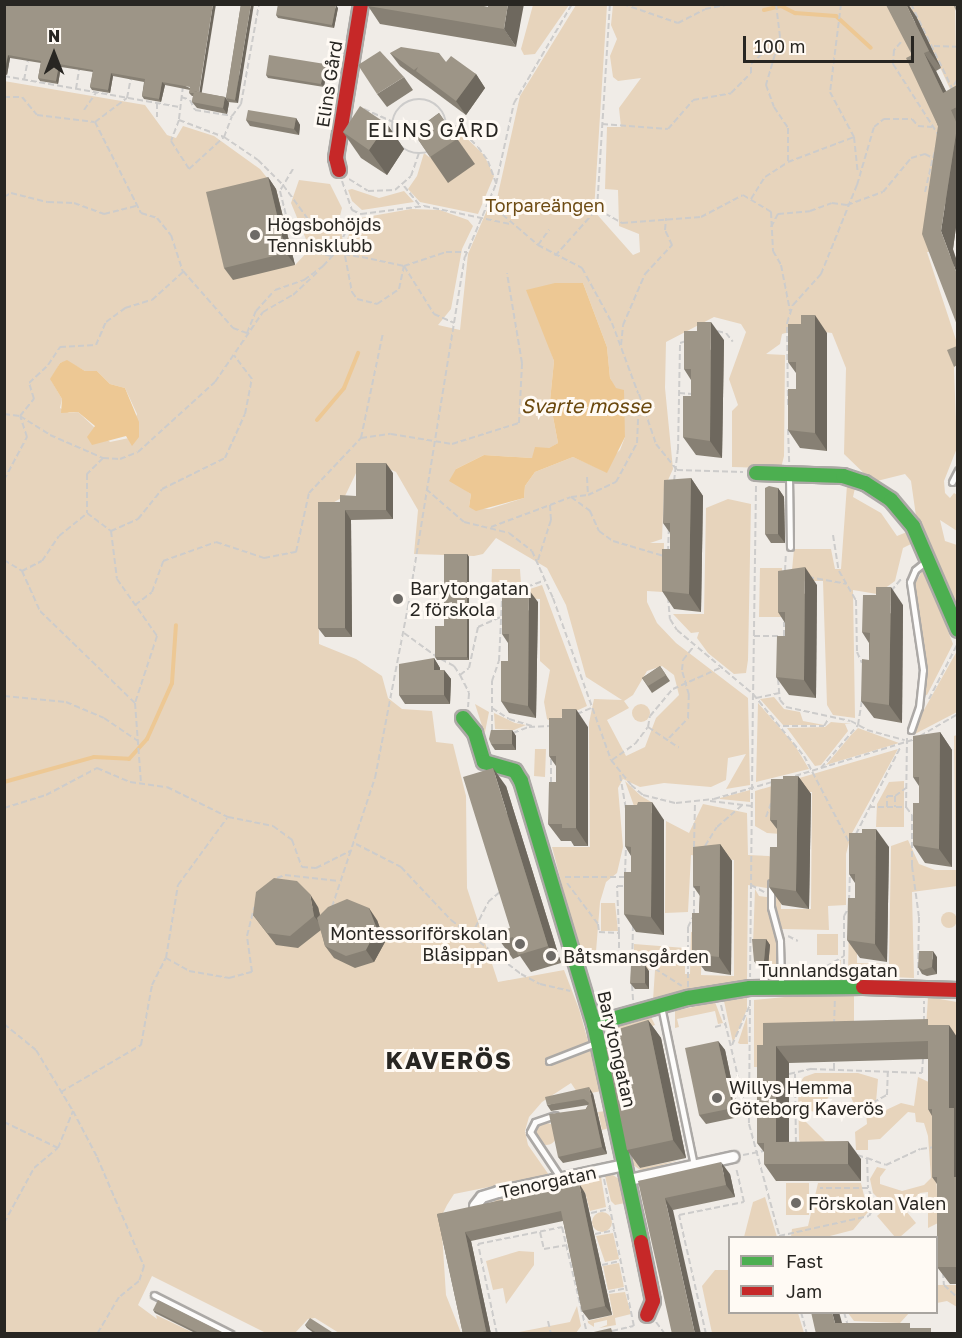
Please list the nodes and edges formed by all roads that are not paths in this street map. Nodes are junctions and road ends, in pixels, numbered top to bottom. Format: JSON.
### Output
{"nodes":[{"id":1,"x":361,"y":4,"type":"edge"},
{"id":2,"x":339,"y":170,"type":"road end"},
{"id":3,"x":957,"y":470,"type":"edge"},
{"id":4,"x":756,"y":473,"type":"road end"},
{"id":5,"x":789,"y":474,"type":"junction"},
{"id":6,"x":952,"y":482,"type":"dead end"},
{"id":7,"x":790,"y":547,"type":"road end"},
{"id":8,"x":927,"y":560,"type":"junction"},
{"id":9,"x":957,"y":630,"type":"edge"},
{"id":10,"x":463,"y":718,"type":"road end"},
{"id":11,"x":910,"y":730,"type":"road end"},
{"id":12,"x":771,"y":873,"type":"edge"},
{"id":13,"x":781,"y":986,"type":"junction"},
{"id":14,"x":957,"y":990,"type":"edge"},
{"id":15,"x":660,"y":1005,"type":"junction"},
{"id":16,"x":594,"y":1024,"type":"junction"},
{"id":17,"x":664,"y":1032,"type":"junction"},
{"id":18,"x":655,"y":1035,"type":"dead end"},
{"id":19,"x":598,"y":1042,"type":"junction"},
{"id":20,"x":549,"y":1061,"type":"dead end"},
{"id":21,"x":561,"y":1114,"type":"edge"},
{"id":22,"x":734,"y":1157,"type":"road end"},
{"id":23,"x":625,"y":1165,"type":"junction"},
{"id":24,"x":694,"y":1165,"type":"junction"},
{"id":25,"x":560,"y":1178,"type":"junction"},
{"id":26,"x":628,"y":1180,"type":"junction"},
{"id":27,"x":475,"y":1206,"type":"edge"},
{"id":28,"x":154,"y":1295,"type":"dead end"},
{"id":29,"x":647,"y":1315,"type":"dead end"},
{"id":30,"x":231,"y":1334,"type":"edge"}],
"edges":[{"from":1,"to":2,"type":"street","name":"Elins Gård"},
{"from":3,"to":6,"type":"lane"},
{"from":4,"to":5,"type":"street"},
{"from":5,"to":7,"type":"lane"},
{"from":5,"to":8,"type":"street"},
{"from":8,"to":9,"type":"street"},
{"from":8,"to":11,"type":"lane"},
{"from":10,"to":16,"type":"street","name":"Barytongatan"},
{"from":12,"to":13,"type":"lane"},
{"from":13,"to":14,"type":"street","name":"Tunnlandsgatan"},
{"from":13,"to":15,"type":"street","name":"Tunnlandsgatan"},
{"from":15,"to":16,"type":"street","name":"Tunnlandsgatan"},
{"from":15,"to":17,"type":"lane"},
{"from":16,"to":19,"type":"street","name":"Barytongatan"},
{"from":17,"to":18,"type":"lane"},
{"from":17,"to":24,"type":"lane"},
{"from":19,"to":20,"type":"lane"},
{"from":19,"to":23,"type":"street","name":"Barytongatan"},
{"from":21,"to":25,"type":"lane"},
{"from":22,"to":24,"type":"street"},
{"from":23,"to":25,"type":"street","name":"Tenorgatan"},
{"from":23,"to":26,"type":"street","name":"Barytongatan"},
{"from":24,"to":26,"type":"street"},
{"from":25,"to":27,"type":"street","name":"Tenorgatan"},
{"from":26,"to":29,"type":"street","name":"Barytongatan"},
{"from":28,"to":30,"type":"lane"}]}
